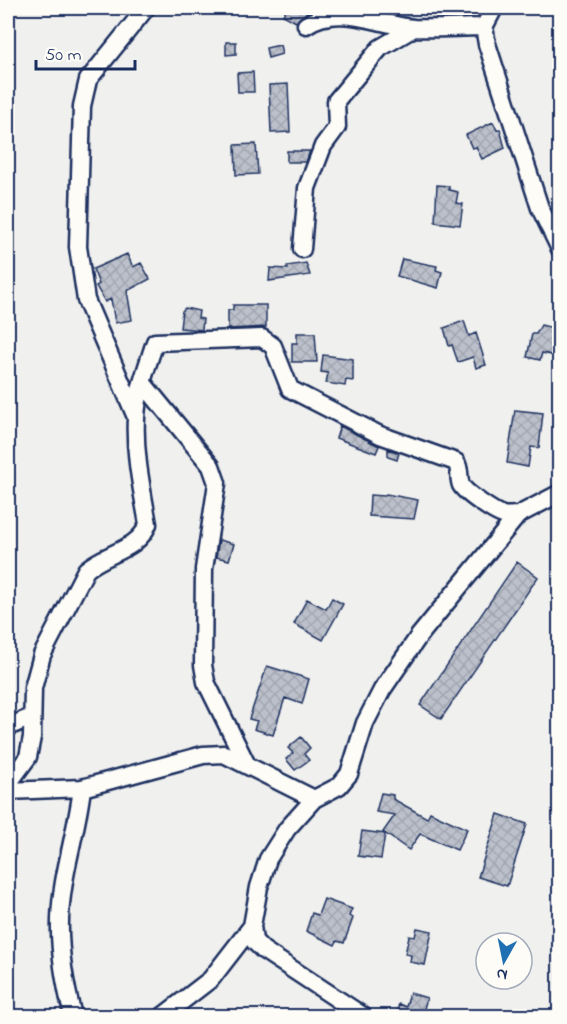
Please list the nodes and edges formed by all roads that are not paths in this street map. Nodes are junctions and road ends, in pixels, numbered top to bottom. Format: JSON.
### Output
{"nodes":[{"id":1,"x":146,"y":8,"type":"edge"},
{"id":2,"x":494,"y":8,"type":"edge"},
{"id":3,"x":306,"y":25,"type":"dead end"},
{"id":4,"x":484,"y":27,"type":"junction"},
{"id":5,"x":414,"y":28,"type":"junction"},
{"id":6,"x":302,"y":249,"type":"dead end"},
{"id":7,"x":560,"y":249,"type":"edge"},
{"id":8,"x":142,"y":382,"type":"junction"},
{"id":9,"x":136,"y":417,"type":"junction"},
{"id":10,"x":560,"y":493,"type":"edge"},
{"id":11,"x":518,"y":515,"type":"junction"},
{"id":12,"x":31,"y":717,"type":"junction"},
{"id":13,"x":8,"y":727,"type":"edge"},
{"id":14,"x":246,"y":763,"type":"junction"},
{"id":15,"x":8,"y":783,"type":"edge"},
{"id":16,"x":82,"y":788,"type":"junction"},
{"id":17,"x":8,"y":791,"type":"edge"},
{"id":18,"x":314,"y":799,"type":"junction"},
{"id":19,"x":252,"y":926,"type":"junction"},
{"id":20,"x":73,"y":1017,"type":"edge"},
{"id":21,"x":163,"y":1017,"type":"edge"},
{"id":22,"x":363,"y":1017,"type":"edge"}],
"edges":[{"from":1,"to":9,"type":"street"},
{"from":2,"to":4,"type":"street"},
{"from":3,"to":5,"type":"street"},
{"from":4,"to":5,"type":"street"},
{"from":4,"to":7,"type":"street"},
{"from":5,"to":6,"type":"street"},
{"from":8,"to":9,"type":"street"},
{"from":8,"to":11,"type":"street"},
{"from":8,"to":14,"type":"street"},
{"from":9,"to":12,"type":"street"},
{"from":10,"to":11,"type":"street"},
{"from":11,"to":18,"type":"street"},
{"from":12,"to":13,"type":"street"},
{"from":12,"to":15,"type":"street"},
{"from":14,"to":16,"type":"street"},
{"from":14,"to":18,"type":"street"},
{"from":16,"to":17,"type":"street"},
{"from":16,"to":20,"type":"street"},
{"from":18,"to":19,"type":"street"},
{"from":19,"to":21,"type":"street"},
{"from":19,"to":22,"type":"street"}]}
